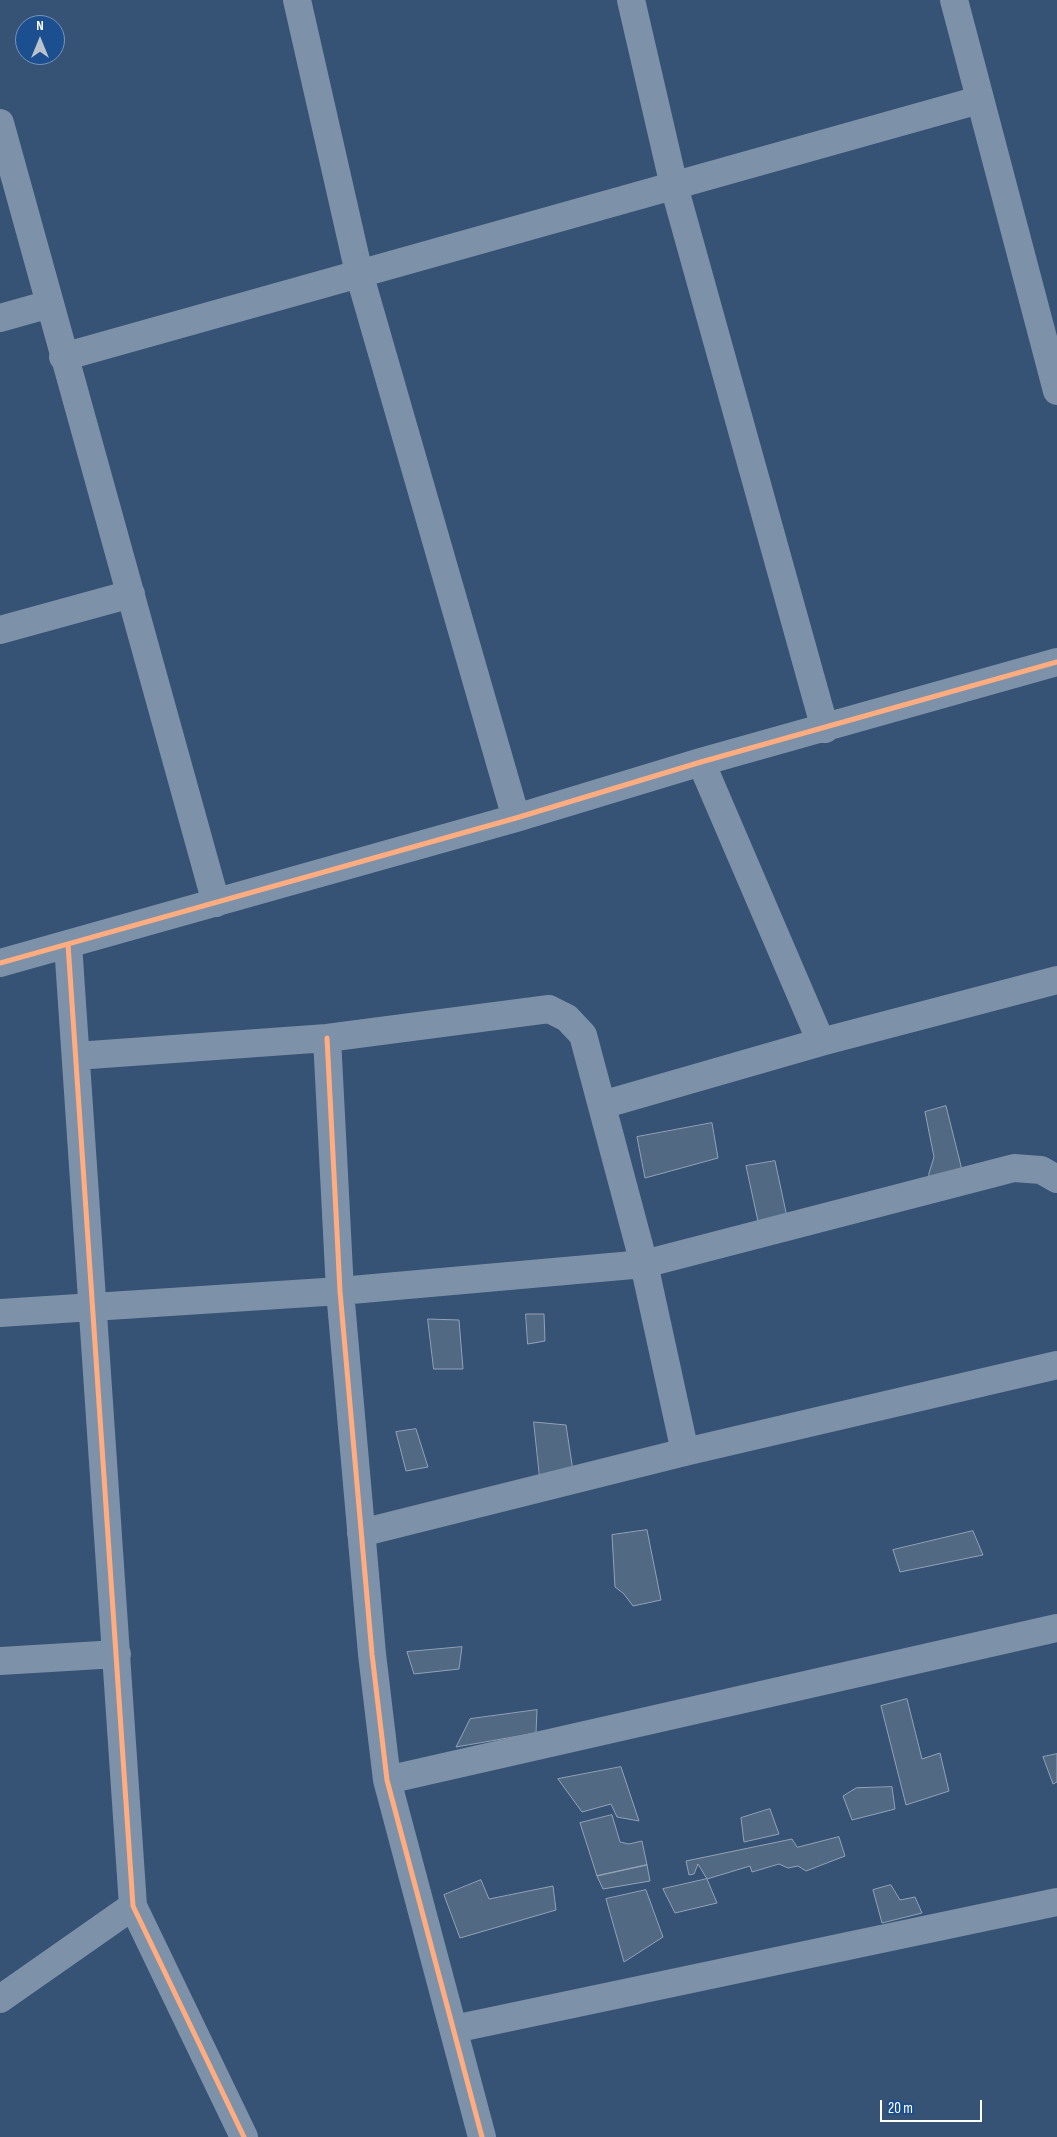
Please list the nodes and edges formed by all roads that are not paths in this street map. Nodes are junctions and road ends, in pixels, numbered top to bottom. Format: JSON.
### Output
{"nodes":[{"id":1,"x":297,"y":0,"type":"edge"},
{"id":2,"x":631,"y":0,"type":"edge"},
{"id":3,"x":954,"y":0,"type":"edge"},
{"id":4,"x":979,"y":100,"type":"junction"},
{"id":5,"x":0,"y":123,"type":"edge"},
{"id":6,"x":674,"y":186,"type":"junction"},
{"id":7,"x":360,"y":273,"type":"junction"},
{"id":8,"x":50,"y":304,"type":"junction"},
{"id":9,"x":0,"y":318,"type":"edge"},
{"id":10,"x":63,"y":357,"type":"junction"},
{"id":11,"x":1057,"y":391,"type":"edge"},
{"id":12,"x":131,"y":594,"type":"junction"},
{"id":13,"x":0,"y":630,"type":"edge"},
{"id":14,"x":1057,"y":662,"type":"edge"},
{"id":15,"x":825,"y":729,"type":"junction"},
{"id":16,"x":701,"y":762,"type":"junction"},
{"id":17,"x":516,"y":818,"type":"junction"},
{"id":18,"x":216,"y":903,"type":"junction"},
{"id":19,"x":68,"y":944,"type":"junction"},
{"id":20,"x":0,"y":963,"type":"edge"},
{"id":21,"x":1057,"y":980,"type":"edge"},
{"id":22,"x":327,"y":1038,"type":"junction"},
{"id":23,"x":821,"y":1042,"type":"junction"},
{"id":24,"x":76,"y":1056,"type":"junction"},
{"id":25,"x":602,"y":1105,"type":"junction"},
{"id":26,"x":1057,"y":1179,"type":"edge"},
{"id":27,"x":644,"y":1264,"type":"junction"},
{"id":28,"x":340,"y":1292,"type":"junction"},
{"id":29,"x":92,"y":1309,"type":"junction"},
{"id":30,"x":0,"y":1314,"type":"edge"},
{"id":31,"x":1057,"y":1365,"type":"edge"},
{"id":32,"x":685,"y":1452,"type":"junction"},
{"id":33,"x":361,"y":1533,"type":"junction"},
{"id":34,"x":1057,"y":1628,"type":"edge"},
{"id":35,"x":117,"y":1654,"type":"junction"},
{"id":36,"x":0,"y":1661,"type":"edge"},
{"id":37,"x":386,"y":1780,"type":"junction"},
{"id":38,"x":1057,"y":1902,"type":"edge"},
{"id":39,"x":133,"y":1906,"type":"junction"},
{"id":40,"x":0,"y":1999,"type":"edge"},
{"id":41,"x":454,"y":2029,"type":"junction"},
{"id":42,"x":244,"y":2137,"type":"edge"},
{"id":43,"x":482,"y":2137,"type":"edge"}],
"edges":[{"from":1,"to":7,"type":"street"},
{"from":2,"to":6,"type":"street"},
{"from":3,"to":4,"type":"street"},
{"from":4,"to":6,"type":"street"},
{"from":4,"to":11,"type":"street"},
{"from":5,"to":8,"type":"street"},
{"from":6,"to":7,"type":"street"},
{"from":6,"to":15,"type":"street"},
{"from":7,"to":10,"type":"street"},
{"from":7,"to":17,"type":"street"},
{"from":8,"to":9,"type":"street"},
{"from":8,"to":10,"type":"street"},
{"from":10,"to":12,"type":"street"},
{"from":12,"to":13,"type":"street"},
{"from":12,"to":18,"type":"street"},
{"from":14,"to":15,"type":"street"},
{"from":15,"to":16,"type":"street"},
{"from":16,"to":17,"type":"street"},
{"from":16,"to":23,"type":"street"},
{"from":17,"to":18,"type":"street"},
{"from":18,"to":19,"type":"street"},
{"from":19,"to":20,"type":"street"},
{"from":19,"to":24,"type":"street"},
{"from":21,"to":23,"type":"street"},
{"from":22,"to":24,"type":"street"},
{"from":22,"to":25,"type":"street"},
{"from":22,"to":28,"type":"street"},
{"from":23,"to":25,"type":"street"},
{"from":24,"to":29,"type":"street"},
{"from":25,"to":27,"type":"street"},
{"from":26,"to":27,"type":"street"},
{"from":27,"to":28,"type":"street"},
{"from":27,"to":32,"type":"street"},
{"from":28,"to":29,"type":"street"},
{"from":28,"to":33,"type":"street"},
{"from":29,"to":30,"type":"street"},
{"from":29,"to":35,"type":"street"},
{"from":31,"to":32,"type":"street"},
{"from":32,"to":33,"type":"street"},
{"from":33,"to":37,"type":"street"},
{"from":34,"to":37,"type":"street"},
{"from":35,"to":36,"type":"street"},
{"from":35,"to":39,"type":"street"},
{"from":37,"to":41,"type":"street"},
{"from":38,"to":41,"type":"street"},
{"from":39,"to":40,"type":"street"},
{"from":39,"to":42,"type":"street"},
{"from":41,"to":43,"type":"street"}]}
